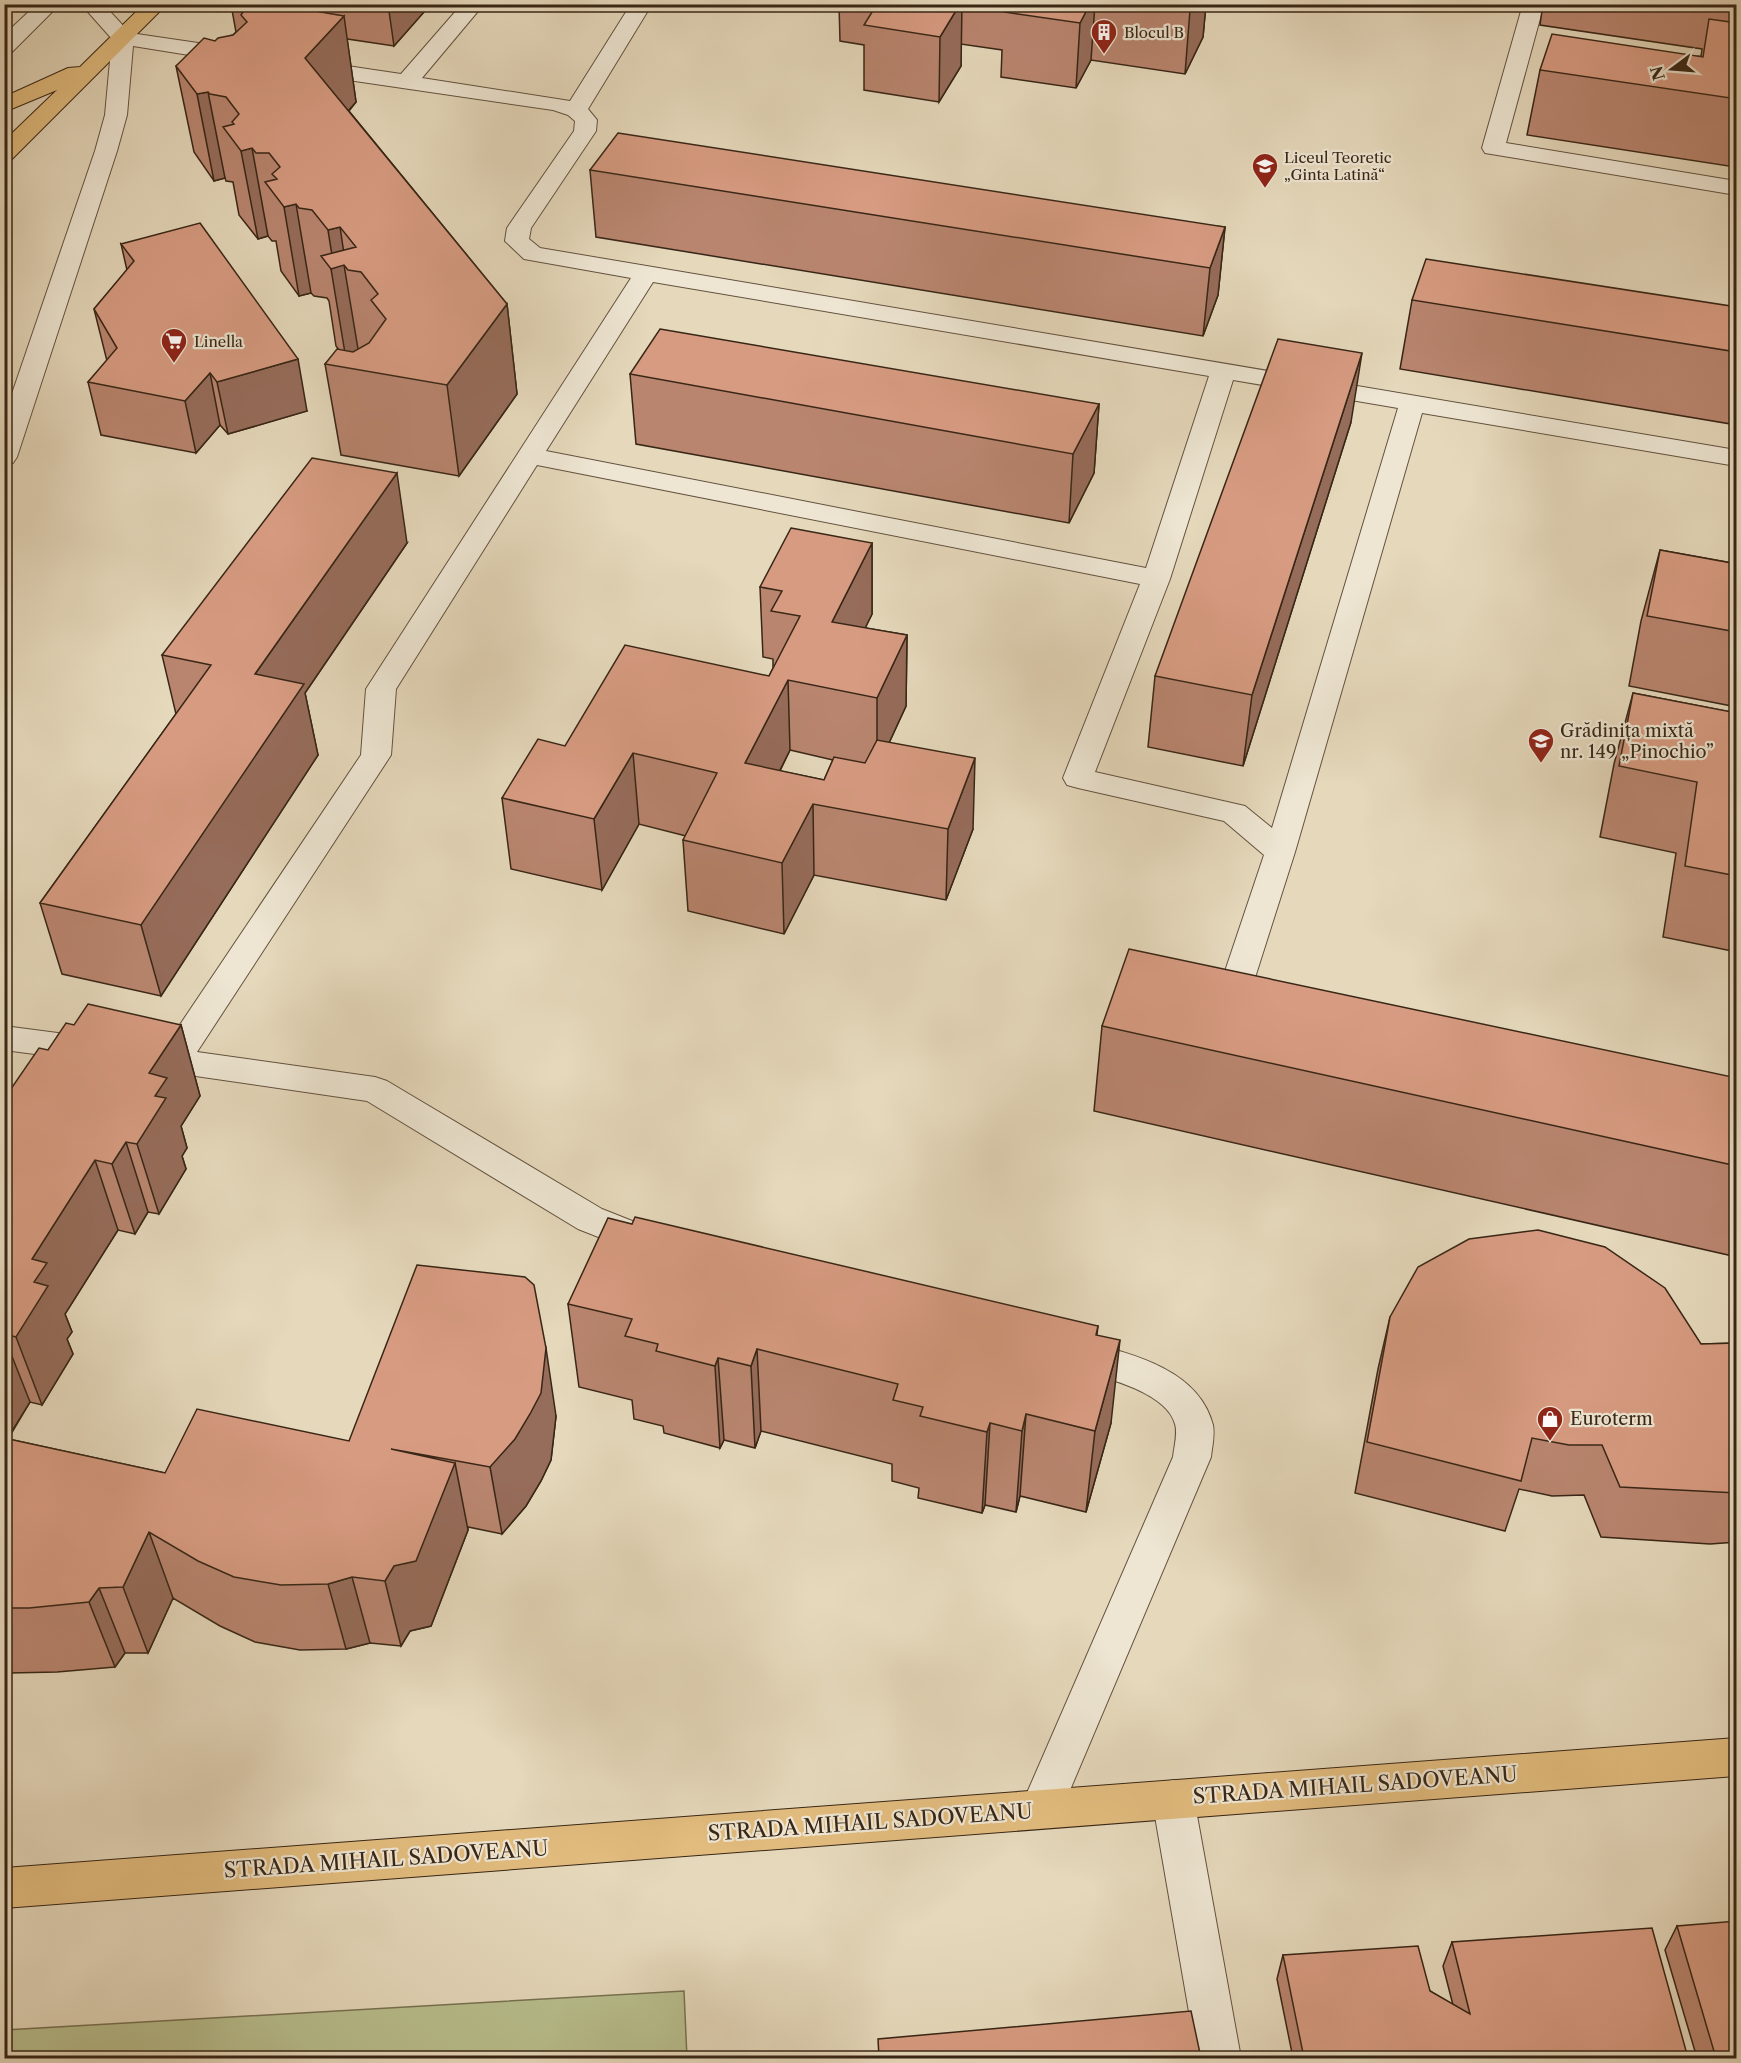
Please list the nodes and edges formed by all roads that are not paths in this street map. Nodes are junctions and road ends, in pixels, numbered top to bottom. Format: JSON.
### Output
{"nodes":[{"id":1,"x":50,"y":4,"type":"edge"},
{"id":2,"x":91,"y":4,"type":"edge"},
{"id":3,"x":157,"y":4,"type":"edge"},
{"id":4,"x":474,"y":4,"type":"edge"},
{"id":5,"x":642,"y":4,"type":"edge"},
{"id":6,"x":1534,"y":4,"type":"edge"},
{"id":7,"x":123,"y":38,"type":"junction"},
{"id":8,"x":4,"y":47,"type":"edge"},
{"id":9,"x":97,"y":63,"type":"junction"},
{"id":10,"x":406,"y":83,"type":"junction"},
{"id":11,"x":4,"y":105,"type":"edge"},
{"id":12,"x":576,"y":110,"type":"junction"},
{"id":13,"x":4,"y":154,"type":"edge"},
{"id":14,"x":1737,"y":188,"type":"edge"},
{"id":15,"x":646,"y":273,"type":"junction"},
{"id":16,"x":1222,"y":371,"type":"junction"},
{"id":17,"x":1412,"y":404,"type":"junction"},
{"id":18,"x":530,"y":456,"type":"junction"},
{"id":19,"x":4,"y":457,"type":"edge"},
{"id":20,"x":1737,"y":458,"type":"edge"},
{"id":21,"x":1156,"y":579,"type":"junction"},
{"id":22,"x":1280,"y":852,"type":"junction"},
{"id":23,"x":1281,"y":1002,"type":"edge"},
{"id":24,"x":4,"y":1038,"type":"edge"},
{"id":25,"x":174,"y":1061,"type":"junction"},
{"id":26,"x":675,"y":1251,"type":"edge"},
{"id":27,"x":1040,"y":1345,"type":"edge"},
{"id":28,"x":1737,"y":1756,"type":"edge"},
{"id":29,"x":1173,"y":1799,"type":"junction"},
{"id":30,"x":1041,"y":1809,"type":"junction"},
{"id":31,"x":4,"y":1888,"type":"edge"},
{"id":32,"x":1219,"y":2058,"type":"edge"}],
"edges":[{"from":1,"to":8,"type":"street"},
{"from":2,"to":7,"type":"street"},
{"from":3,"to":7,"type":"main road"},
{"from":4,"to":10,"type":"street"},
{"from":5,"to":12,"type":"street"},
{"from":6,"to":14,"type":"street"},
{"from":7,"to":9,"type":"main road"},
{"from":7,"to":10,"type":"street"},
{"from":7,"to":19,"type":"street"},
{"from":9,"to":11,"type":"main road"},
{"from":9,"to":13,"type":"main road"},
{"from":10,"to":12,"type":"street"},
{"from":12,"to":15,"type":"street"},
{"from":15,"to":16,"type":"street"},
{"from":15,"to":18,"type":"street"},
{"from":16,"to":17,"type":"street"},
{"from":16,"to":21,"type":"street"},
{"from":17,"to":20,"type":"street"},
{"from":17,"to":22,"type":"street"},
{"from":18,"to":21,"type":"street"},
{"from":18,"to":25,"type":"street"},
{"from":21,"to":22,"type":"street"},
{"from":22,"to":23,"type":"street"},
{"from":24,"to":25,"type":"street"},
{"from":25,"to":26,"type":"street"},
{"from":27,"to":30,"type":"street"},
{"from":28,"to":29,"type":"main road","name":"STRADA MIHAIL SADOVEANU"},
{"from":29,"to":30,"type":"main road","name":"STRADA MIHAIL SADOVEANU"},
{"from":29,"to":32,"type":"street"},
{"from":30,"to":31,"type":"main road","name":"STRADA MIHAIL SADOVEANU"}]}
